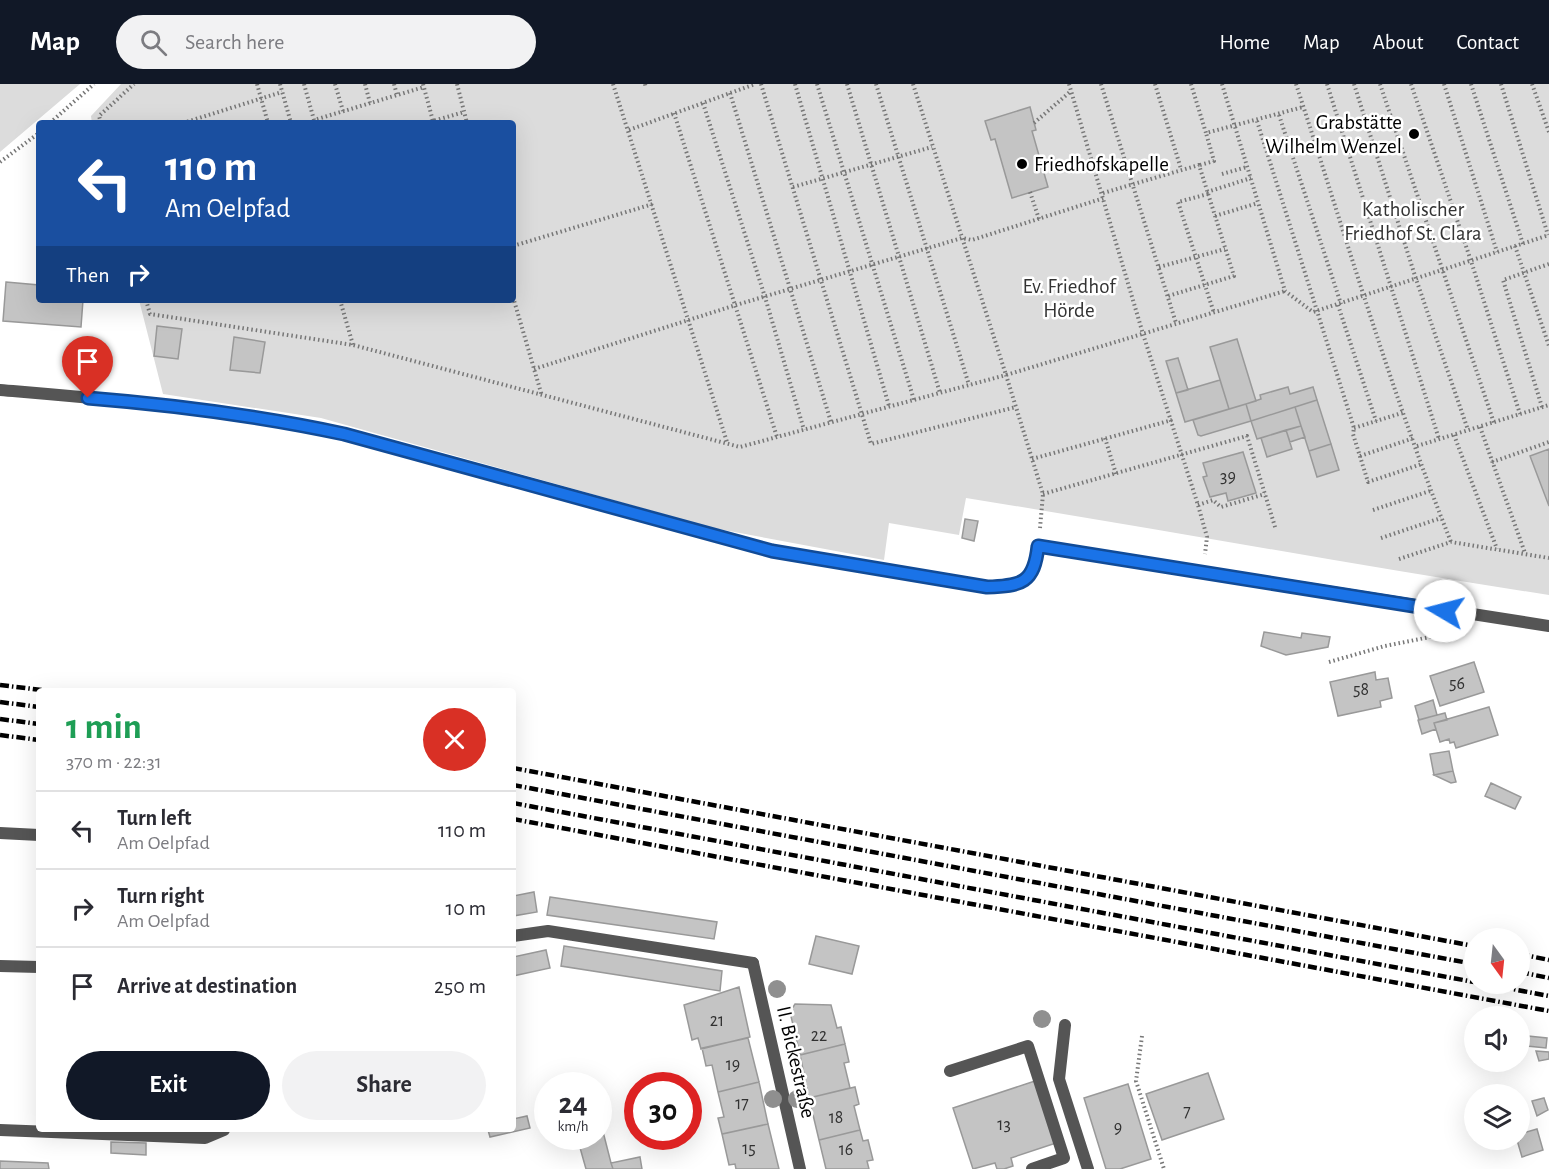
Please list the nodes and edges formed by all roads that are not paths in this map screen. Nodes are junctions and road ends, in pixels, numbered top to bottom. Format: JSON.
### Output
{"nodes":[{"id":1,"x":0,"y":390,"type":"edge"},
{"id":2,"x":1549,"y":626,"type":"edge"},
{"id":3,"x":0,"y":833,"type":"edge"},
{"id":4,"x":36,"y":835,"type":"edge"},
{"id":5,"x":516,"y":936,"type":"edge"},
{"id":6,"x":0,"y":966,"type":"edge"},
{"id":7,"x":36,"y":967,"type":"edge"},
{"id":8,"x":1065,"y":1025,"type":"dead end"},
{"id":9,"x":950,"y":1071,"type":"dead end"},
{"id":10,"x":0,"y":1130,"type":"edge"},
{"id":11,"x":36,"y":1131,"type":"edge"},
{"id":12,"x":51,"y":1132,"type":"edge"},
{"id":13,"x":219,"y":1132,"type":"edge"},
{"id":14,"x":800,"y":1169,"type":"edge"},
{"id":15,"x":1032,"y":1169,"type":"edge"},
{"id":16,"x":1088,"y":1169,"type":"edge"}],
"edges":[{"from":1,"to":2,"type":"street"},
{"from":3,"to":4,"type":"street"},
{"from":5,"to":14,"type":"street","name":"II. Bickestraße"},
{"from":6,"to":7,"type":"street"},
{"from":8,"to":16,"type":"street"},
{"from":9,"to":15,"type":"street"},
{"from":10,"to":11,"type":"street"},
{"from":12,"to":13,"type":"street"}]}
